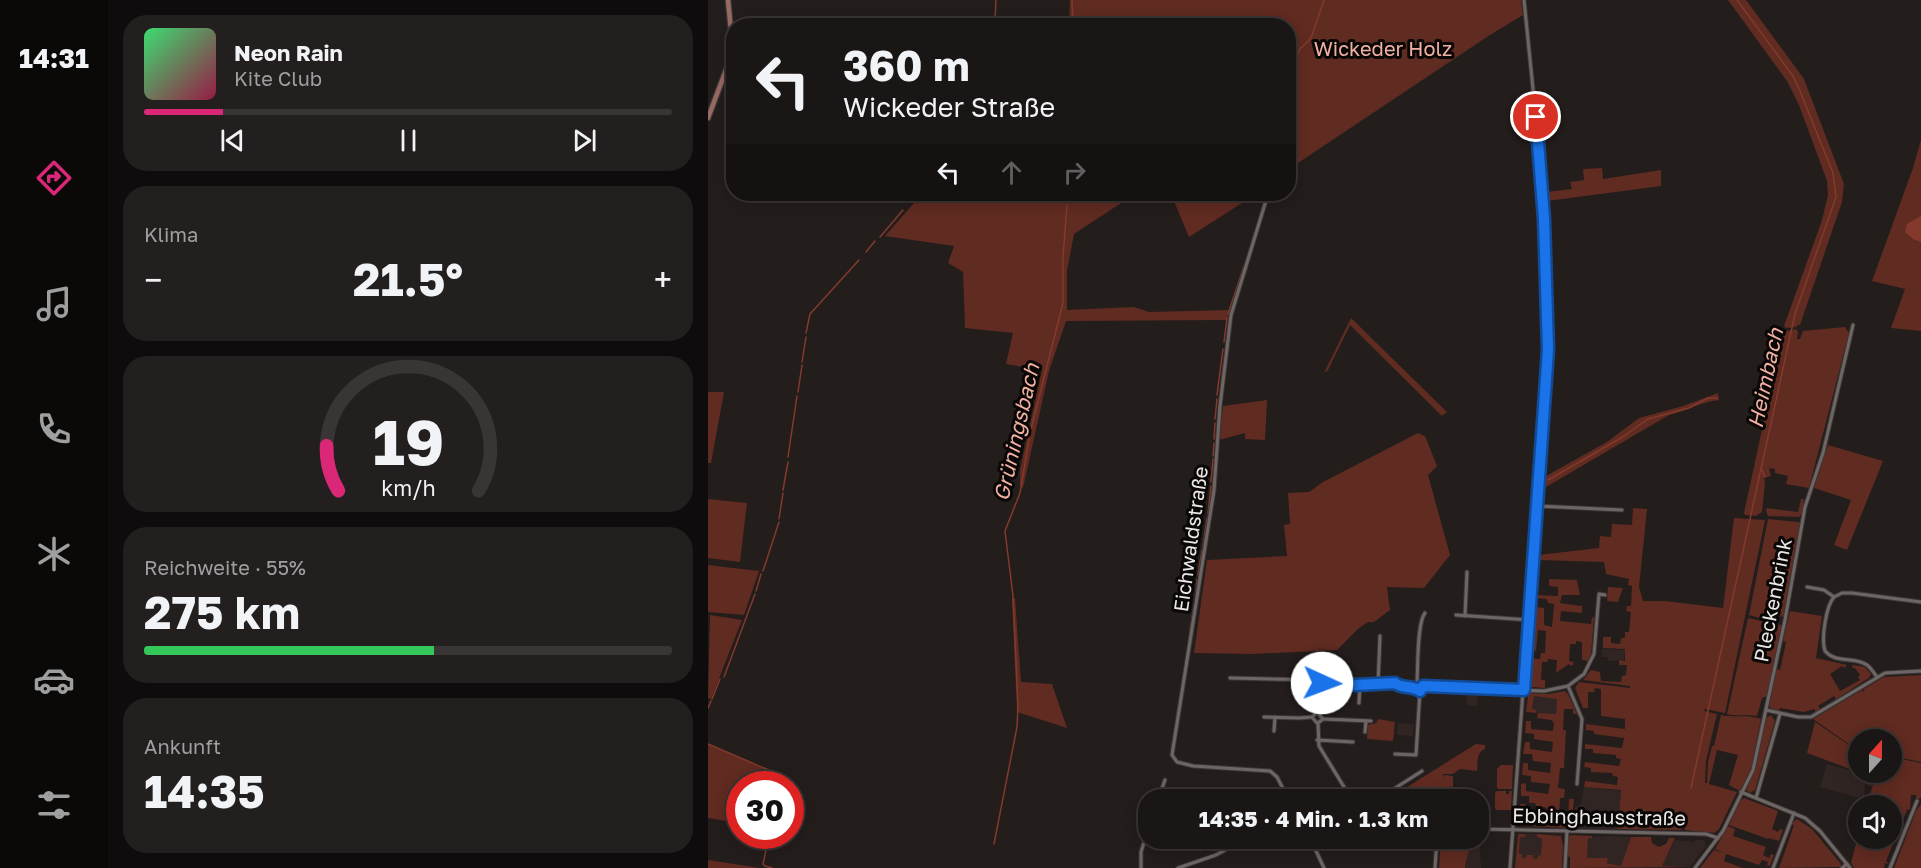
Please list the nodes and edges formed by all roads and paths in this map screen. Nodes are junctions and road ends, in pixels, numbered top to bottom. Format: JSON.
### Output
{"nodes":[{"id":1,"x":727,"y":0,"type":"edge"},
{"id":2,"x":1524,"y":0,"type":"edge"},
{"id":3,"x":729,"y":18,"type":"edge"},
{"id":4,"x":726,"y":70,"type":"edge"},
{"id":5,"x":708,"y":118,"type":"edge"},
{"id":6,"x":1266,"y":201,"type":"edge"},
{"id":7,"x":1854,"y":325,"type":"dead end"},
{"id":8,"x":1537,"y":506,"type":"junction"},
{"id":9,"x":1622,"y":510,"type":"dead end"},
{"id":10,"x":1467,"y":572,"type":"dead end"},
{"id":11,"x":1807,"y":587,"type":"dead end"},
{"id":12,"x":1605,"y":595,"type":"dead end"},
{"id":13,"x":1834,"y":597,"type":"junction"},
{"id":14,"x":1921,"y":602,"type":"edge"},
{"id":15,"x":1425,"y":613,"type":"dead end"},
{"id":16,"x":1456,"y":615,"type":"dead end"},
{"id":17,"x":1465,"y":616,"type":"junction"},
{"id":18,"x":1529,"y":620,"type":"junction"},
{"id":19,"x":1380,"y":636,"type":"dead end"},
{"id":20,"x":1921,"y":671,"type":"edge"},
{"id":21,"x":1877,"y":677,"type":"junction"},
{"id":22,"x":1230,"y":678,"type":"dead end"},
{"id":23,"x":1322,"y":681,"type":"junction"},
{"id":24,"x":1417,"y":682,"type":"junction"},
{"id":25,"x":1360,"y":684,"type":"junction"},
{"id":26,"x":1378,"y":685,"type":"junction"},
{"id":27,"x":1414,"y":686,"type":"junction"},
{"id":28,"x":1423,"y":686,"type":"junction"},
{"id":29,"x":1568,"y":686,"type":"junction"},
{"id":30,"x":1524,"y":690,"type":"junction"},
{"id":31,"x":1420,"y":691,"type":"junction"},
{"id":32,"x":1359,"y":703,"type":"dead end"},
{"id":33,"x":1766,"y":711,"type":"junction"},
{"id":34,"x":1317,"y":712,"type":"junction"},
{"id":35,"x":1780,"y":714,"type":"junction"},
{"id":36,"x":1264,"y":717,"type":"dead end"},
{"id":37,"x":1275,"y":717,"type":"junction"},
{"id":38,"x":1312,"y":717,"type":"junction"},
{"id":39,"x":1323,"y":719,"type":"junction"},
{"id":40,"x":1318,"y":723,"type":"junction"},
{"id":41,"x":1274,"y":731,"type":"dead end"},
{"id":42,"x":1365,"y":732,"type":"dead end"},
{"id":43,"x":1317,"y":740,"type":"junction"},
{"id":44,"x":1353,"y":742,"type":"dead end"},
{"id":45,"x":1395,"y":754,"type":"dead end"},
{"id":46,"x":1422,"y":771,"type":"dead end"},
{"id":47,"x":1165,"y":780,"type":"dead end"},
{"id":48,"x":1577,"y":784,"type":"dead end"},
{"id":49,"x":1162,"y":789,"type":"edge"},
{"id":50,"x":1283,"y":789,"type":"edge"},
{"id":51,"x":1345,"y":789,"type":"edge"},
{"id":52,"x":1394,"y":789,"type":"edge"},
{"id":53,"x":1742,"y":792,"type":"junction"},
{"id":54,"x":1756,"y":798,"type":"junction"},
{"id":55,"x":1917,"y":801,"type":"dead end"},
{"id":56,"x":1794,"y":813,"type":"junction"},
{"id":57,"x":1489,"y":829,"type":"edge"},
{"id":58,"x":1513,"y":829,"type":"junction"},
{"id":59,"x":1567,"y":831,"type":"junction"},
{"id":60,"x":1718,"y":838,"type":"junction"},
{"id":61,"x":1142,"y":849,"type":"edge"},
{"id":62,"x":1226,"y":849,"type":"edge"},
{"id":63,"x":1316,"y":849,"type":"edge"},
{"id":64,"x":1436,"y":849,"type":"edge"},
{"id":65,"x":1846,"y":864,"type":"junction"},
{"id":66,"x":1141,"y":868,"type":"edge"},
{"id":67,"x":1178,"y":868,"type":"edge"},
{"id":68,"x":1324,"y":868,"type":"edge"},
{"id":69,"x":1435,"y":868,"type":"edge"},
{"id":70,"x":1510,"y":868,"type":"edge"},
{"id":71,"x":1564,"y":868,"type":"edge"},
{"id":72,"x":1695,"y":868,"type":"edge"},
{"id":73,"x":1773,"y":868,"type":"edge"},
{"id":74,"x":1842,"y":868,"type":"edge"},
{"id":75,"x":1850,"y":868,"type":"edge"},
{"id":76,"x":1890,"y":868,"type":"edge"}],
"edges":[{"from":1,"to":3,"type":"main road"},
{"from":2,"to":8,"type":"street"},
{"from":4,"to":5,"type":"main road"},
{"from":6,"to":50,"type":"street","name":"Eichwaldstraße"},
{"from":7,"to":33,"type":"street","name":"Pleckenbrink"},
{"from":8,"to":9,"type":"street"},
{"from":8,"to":18,"type":"street"},
{"from":10,"to":17,"type":"street"},
{"from":11,"to":13,"type":"street"},
{"from":12,"to":29,"type":"street"},
{"from":13,"to":14,"type":"street"},
{"from":13,"to":21,"type":"street"},
{"from":15,"to":24,"type":"street"},
{"from":16,"to":17,"type":"street"},
{"from":17,"to":18,"type":"street"},
{"from":18,"to":30,"type":"street"},
{"from":19,"to":26,"type":"street"},
{"from":20,"to":21,"type":"street"},
{"from":21,"to":35,"type":"street"},
{"from":22,"to":23,"type":"street"},
{"from":23,"to":25,"type":"street"},
{"from":23,"to":34,"type":"street"},
{"from":24,"to":27,"type":"street"},
{"from":24,"to":28,"type":"street"},
{"from":25,"to":26,"type":"street"},
{"from":25,"to":32,"type":"street"},
{"from":26,"to":27,"type":"street"},
{"from":27,"to":31,"type":"street"},
{"from":28,"to":30,"type":"street"},
{"from":28,"to":31,"type":"street"},
{"from":29,"to":30,"type":"street"},
{"from":29,"to":48,"type":"street"},
{"from":30,"to":58,"type":"street"},
{"from":31,"to":45,"type":"street"},
{"from":33,"to":35,"type":"street"},
{"from":33,"to":53,"type":"street","name":"Pleckenbrink"},
{"from":34,"to":38,"type":"street"},
{"from":34,"to":39,"type":"street"},
{"from":35,"to":54,"type":"street"},
{"from":36,"to":37,"type":"street"},
{"from":37,"to":38,"type":"street"},
{"from":37,"to":41,"type":"street"},
{"from":38,"to":40,"type":"street"},
{"from":39,"to":40,"type":"street"},
{"from":39,"to":42,"type":"street"},
{"from":40,"to":43,"type":"street"},
{"from":43,"to":44,"type":"street"},
{"from":43,"to":51,"type":"street"},
{"from":46,"to":52,"type":"street"},
{"from":47,"to":49,"type":"street"},
{"from":53,"to":54,"type":"street"},
{"from":53,"to":60,"type":"street","name":"Pleckenbrink"},
{"from":54,"to":56,"type":"street"},
{"from":55,"to":76,"type":"street"},
{"from":56,"to":65,"type":"street"},
{"from":56,"to":73,"type":"street"},
{"from":57,"to":58,"type":"street","name":"Ebbinghausstraße"},
{"from":58,"to":59,"type":"street","name":"Ebbinghausstraße"},
{"from":58,"to":70,"type":"street"},
{"from":59,"to":60,"type":"street","name":"Ebbinghausstraße"},
{"from":59,"to":71,"type":"street"},
{"from":60,"to":72,"type":"street","name":"Pleckenbrink"},
{"from":61,"to":66,"type":"street"},
{"from":62,"to":67,"type":"street"},
{"from":63,"to":68,"type":"street"},
{"from":64,"to":69,"type":"street"},
{"from":65,"to":74,"type":"street"},
{"from":65,"to":75,"type":"street"}]}
